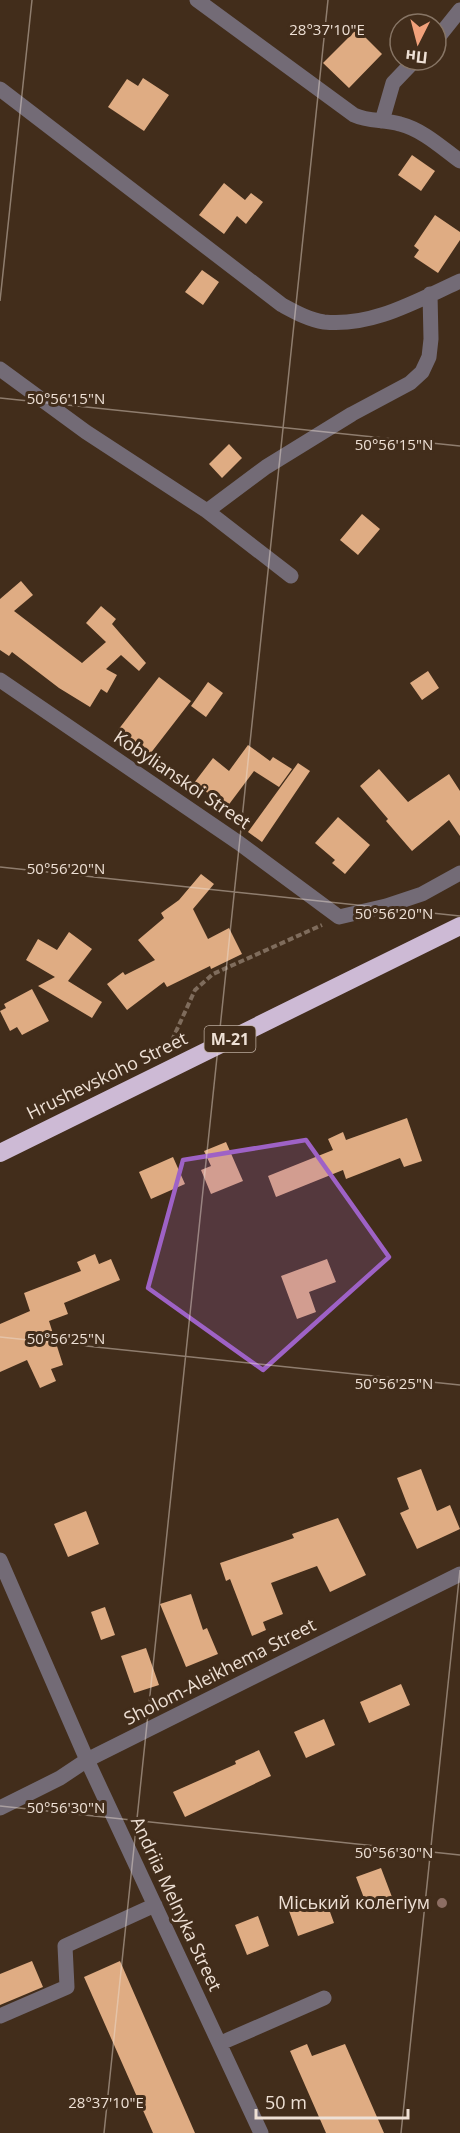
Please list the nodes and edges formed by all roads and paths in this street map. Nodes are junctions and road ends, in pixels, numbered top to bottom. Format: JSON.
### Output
{"nodes":[{"id":1,"x":197,"y":0,"type":"edge"},
{"id":2,"x":460,"y":10,"type":"edge"},
{"id":3,"x":448,"y":25,"type":"edge"},
{"id":4,"x":404,"y":72,"type":"edge"},
{"id":5,"x":0,"y":89,"type":"edge"},
{"id":6,"x":382,"y":121,"type":"junction"},
{"id":7,"x":460,"y":161,"type":"edge"},
{"id":8,"x":460,"y":280,"type":"edge"},
{"id":9,"x":430,"y":294,"type":"junction"},
{"id":10,"x":0,"y":369,"type":"edge"},
{"id":11,"x":207,"y":511,"type":"junction"},
{"id":12,"x":291,"y":576,"type":"dead end"},
{"id":13,"x":0,"y":680,"type":"edge"},
{"id":14,"x":460,"y":873,"type":"edge"},
{"id":15,"x":339,"y":917,"type":"junction"},
{"id":16,"x":460,"y":926,"type":"edge"},
{"id":17,"x":163,"y":1072,"type":"junction"},
{"id":18,"x":0,"y":1153,"type":"edge"},
{"id":19,"x":0,"y":1560,"type":"edge"},
{"id":20,"x":460,"y":1574,"type":"edge"},
{"id":21,"x":87,"y":1760,"type":"junction"},
{"id":22,"x":0,"y":1808,"type":"edge"},
{"id":23,"x":154,"y":1905,"type":"junction"},
{"id":24,"x":324,"y":1998,"type":"dead end"},
{"id":25,"x":0,"y":2016,"type":"edge"},
{"id":26,"x":221,"y":2043,"type":"junction"},
{"id":27,"x":261,"y":2133,"type":"edge"}],
"edges":[{"from":1,"to":6,"type":"street"},
{"from":2,"to":3,"type":"street"},
{"from":4,"to":6,"type":"street"},
{"from":5,"to":9,"type":"street"},
{"from":6,"to":7,"type":"street"},
{"from":8,"to":9,"type":"street"},
{"from":9,"to":11,"type":"street"},
{"from":10,"to":11,"type":"street"},
{"from":11,"to":12,"type":"street"},
{"from":13,"to":15,"type":"street","name":"Kobylianskoi Street"},
{"from":14,"to":15,"type":"street"},
{"from":15,"to":17,"type":"path"},
{"from":16,"to":17,"type":"highway","name":"Hrushevskoho Street","number":"М-21"},
{"from":17,"to":18,"type":"highway","name":"Hrushevskoho Street","number":"М-21"},
{"from":19,"to":21,"type":"street","name":"Andriia Melnyka Street"},
{"from":20,"to":21,"type":"street","name":"Sholom-Aleikhema Street"},
{"from":21,"to":22,"type":"street","name":"Sholom-Aleikhema Street"},
{"from":21,"to":23,"type":"street","name":"Andriia Melnyka Street"},
{"from":23,"to":25,"type":"street"},
{"from":23,"to":26,"type":"street","name":"Andriia Melnyka Street"},
{"from":24,"to":26,"type":"street"},
{"from":26,"to":27,"type":"street","name":"Andriia Melnyka Street"}]}
